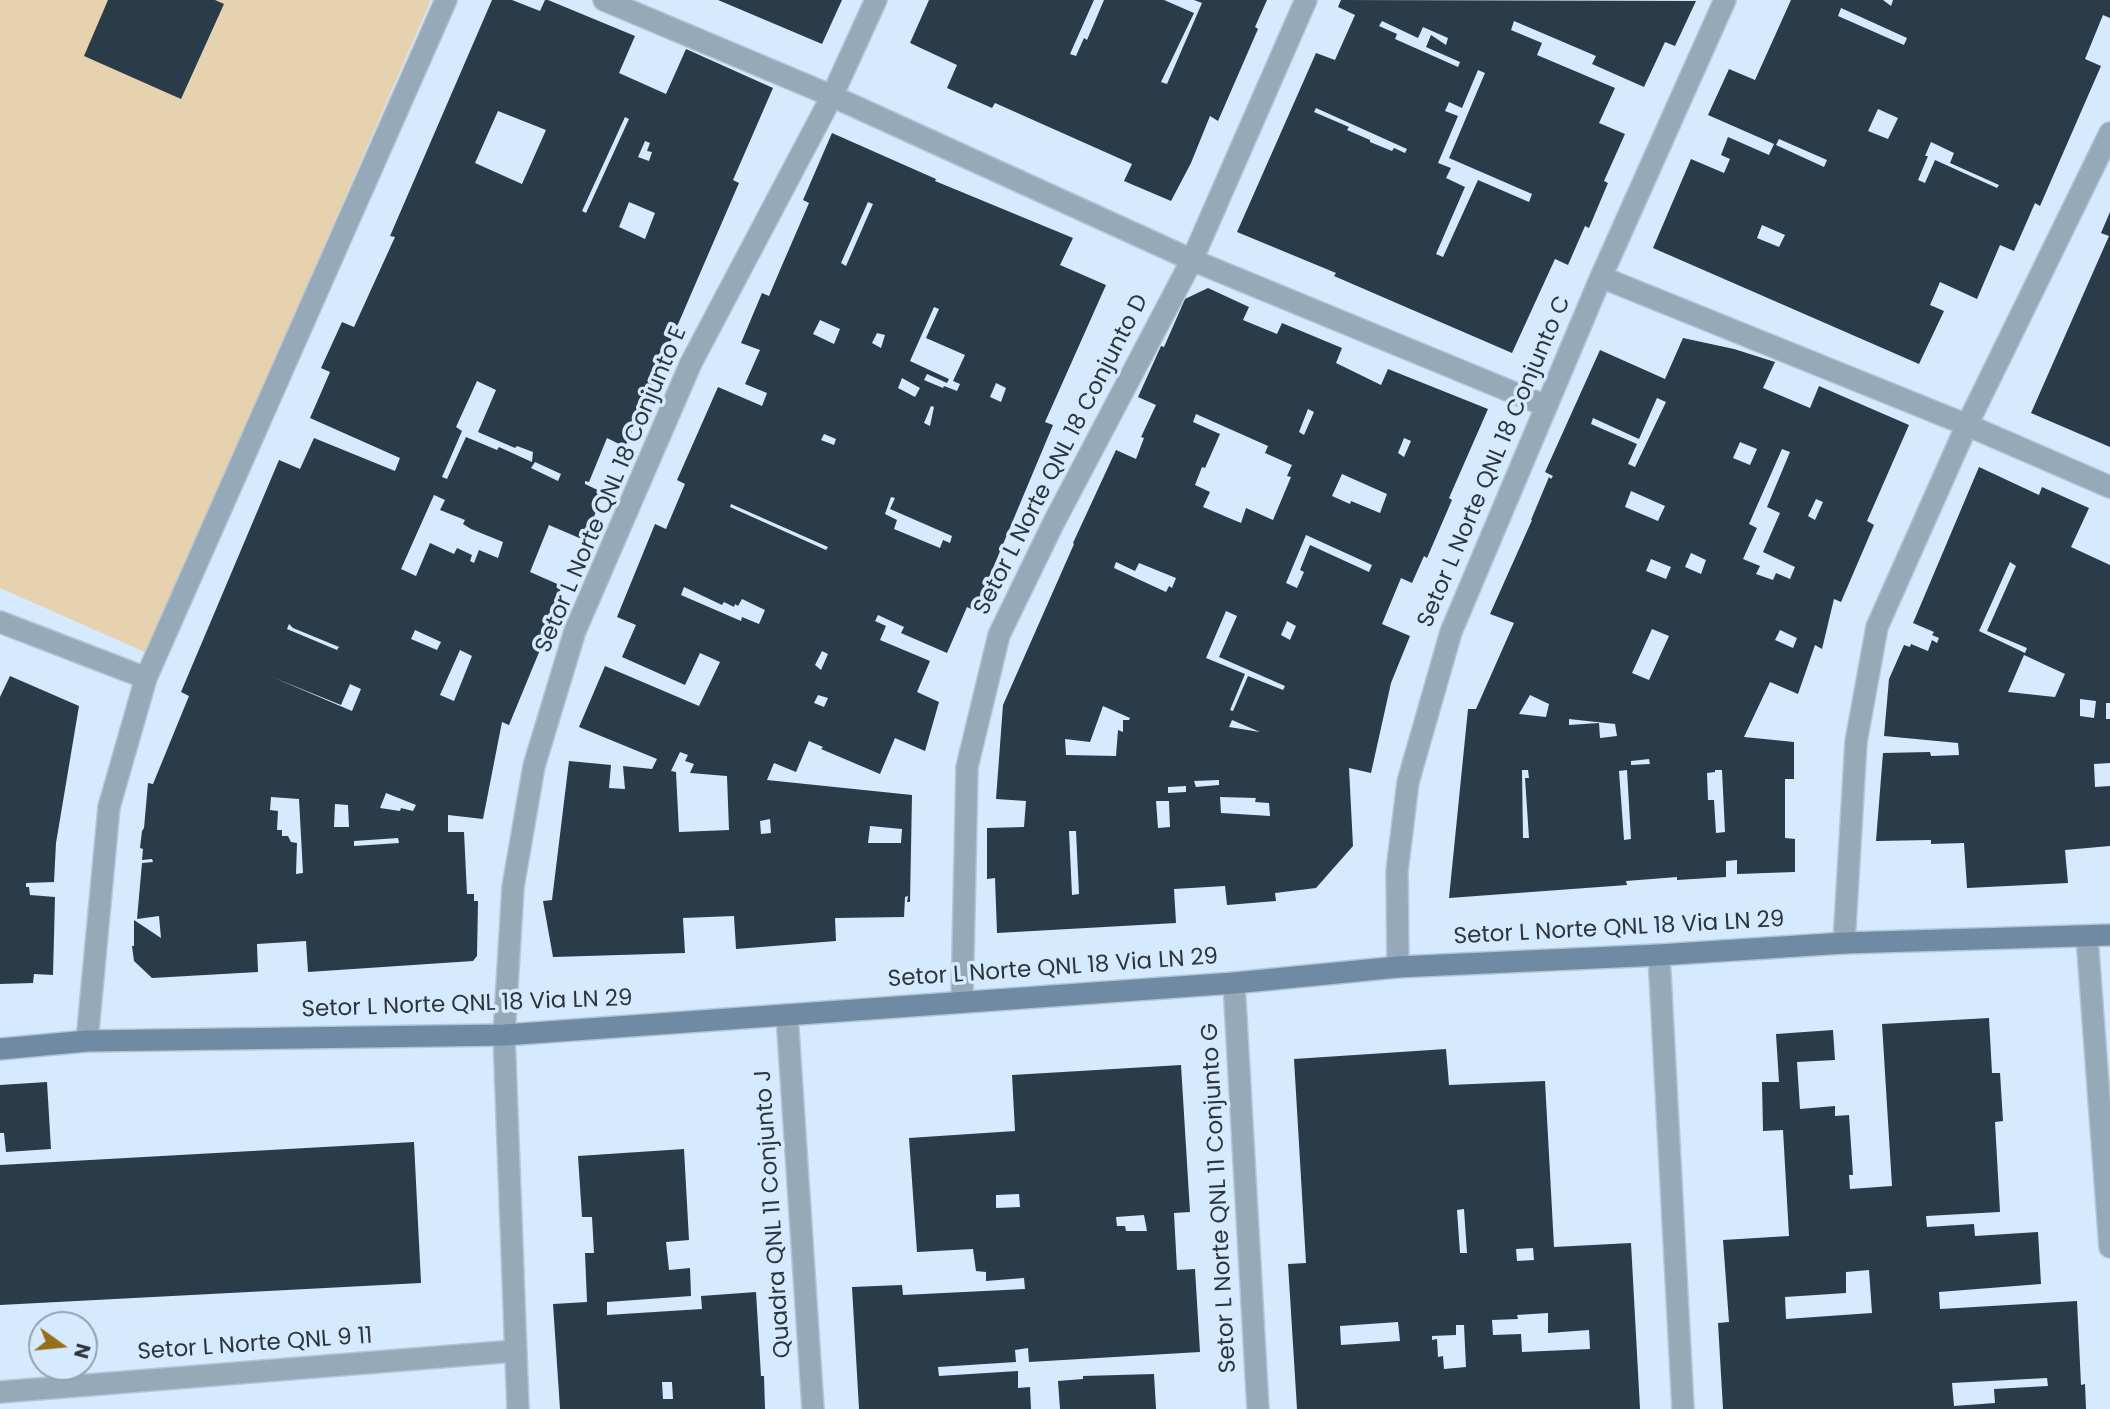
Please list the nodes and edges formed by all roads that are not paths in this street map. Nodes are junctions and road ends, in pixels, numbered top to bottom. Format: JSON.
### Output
{"nodes":[{"id":1,"x":446,"y":0,"type":"edge"},
{"id":2,"x":604,"y":0,"type":"edge"},
{"id":3,"x":876,"y":0,"type":"edge"},
{"id":4,"x":1306,"y":0,"type":"edge"},
{"id":5,"x":1725,"y":0,"type":"edge"},
{"id":6,"x":832,"y":96,"type":"junction"},
{"id":7,"x":2110,"y":133,"type":"edge"},
{"id":8,"x":1192,"y":260,"type":"junction"},
{"id":9,"x":1601,"y":277,"type":"junction"},
{"id":10,"x":1546,"y":406,"type":"junction"},
{"id":11,"x":1966,"y":425,"type":"junction"},
{"id":12,"x":2110,"y":487,"type":"edge"},
{"id":13,"x":0,"y":622,"type":"edge"},
{"id":14,"x":146,"y":678,"type":"junction"},
{"id":15,"x":2110,"y":935,"type":"edge"},
{"id":16,"x":2087,"y":937,"type":"junction"},
{"id":17,"x":1844,"y":943,"type":"junction"},
{"id":18,"x":1659,"y":955,"type":"junction"},
{"id":19,"x":1398,"y":967,"type":"junction"},
{"id":20,"x":1234,"y":983,"type":"junction"},
{"id":21,"x":962,"y":1001,"type":"junction"},
{"id":22,"x":786,"y":1015,"type":"junction"},
{"id":23,"x":504,"y":1035,"type":"junction"},
{"id":24,"x":87,"y":1041,"type":"junction"},
{"id":25,"x":0,"y":1049,"type":"edge"},
{"id":26,"x":2110,"y":1247,"type":"edge"},
{"id":27,"x":514,"y":1352,"type":"junction"},
{"id":28,"x":0,"y":1392,"type":"edge"},
{"id":29,"x":519,"y":1409,"type":"edge"},
{"id":30,"x":813,"y":1409,"type":"edge"},
{"id":31,"x":1258,"y":1409,"type":"edge"},
{"id":32,"x":1683,"y":1409,"type":"edge"}],
"edges":[{"from":1,"to":14,"type":"street"},
{"from":2,"to":6,"type":"street"},
{"from":3,"to":6,"type":"street","name":"Setor L Norte QNL 18 Conjunto E"},
{"from":4,"to":8,"type":"street","name":"Setor L Norte QNL 18 Conjunto D"},
{"from":5,"to":9,"type":"street","name":"Setor L Norte QNL 18 Conjunto C"},
{"from":6,"to":8,"type":"street"},
{"from":6,"to":23,"type":"street","name":"Setor L Norte QNL 18 Conjunto E"},
{"from":7,"to":11,"type":"street"},
{"from":8,"to":10,"type":"street"},
{"from":8,"to":21,"type":"street","name":"Setor L Norte QNL 18 Conjunto D"},
{"from":9,"to":10,"type":"street","name":"Setor L Norte QNL 18 Conjunto C"},
{"from":9,"to":11,"type":"street"},
{"from":10,"to":19,"type":"street","name":"Setor L Norte QNL 18 Conjunto C"},
{"from":11,"to":12,"type":"street"},
{"from":11,"to":17,"type":"street"},
{"from":13,"to":14,"type":"street"},
{"from":14,"to":24,"type":"street"},
{"from":15,"to":16,"type":"street","name":"Setor L Norte QNL 18 Via LN 29"},
{"from":16,"to":17,"type":"street","name":"Setor L Norte QNL 18 Via LN 29"},
{"from":16,"to":26,"type":"street"},
{"from":17,"to":18,"type":"street","name":"Setor L Norte QNL 18 Via LN 29"},
{"from":18,"to":19,"type":"street","name":"Setor L Norte QNL 18 Via LN 29"},
{"from":18,"to":32,"type":"street"},
{"from":19,"to":20,"type":"street","name":"Setor L Norte QNL 18 Via LN 29"},
{"from":20,"to":21,"type":"street","name":"Setor L Norte QNL 18 Via LN 29"},
{"from":20,"to":31,"type":"street","name":"Setor L Norte QNL 11 Conjunto G"},
{"from":21,"to":22,"type":"street","name":"Setor L Norte QNL 18 Via LN 29"},
{"from":22,"to":23,"type":"street","name":"Setor L Norte QNL 18 Via LN 29"},
{"from":22,"to":30,"type":"street","name":"Quadra QNL 11 Conjunto J"},
{"from":23,"to":24,"type":"street","name":"Setor L Norte QNL 18 Via LN 29"},
{"from":23,"to":27,"type":"street","name":"Setor L Norte QNL 18 Conjunto E"},
{"from":24,"to":25,"type":"street","name":"Setor L Norte QNL 18 Via LN 29"},
{"from":27,"to":28,"type":"street","name":"Setor L Norte QNL 9 11"},
{"from":27,"to":29,"type":"street","name":"Setor L Norte QNL 18 Conjunto E"}]}
